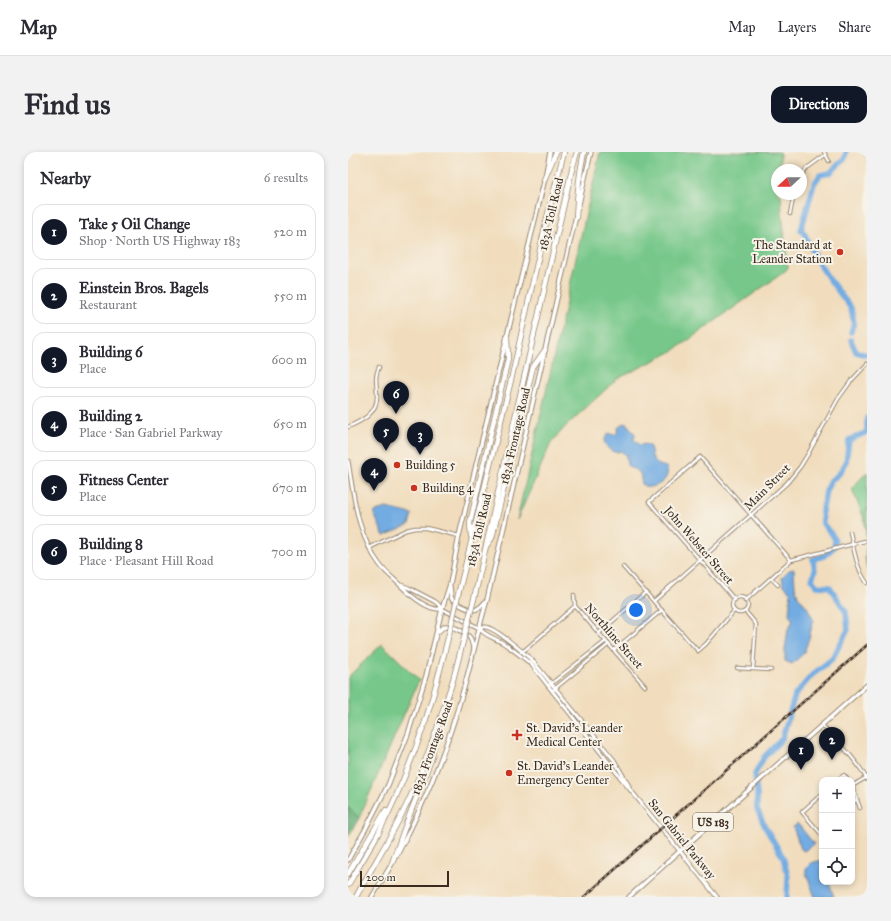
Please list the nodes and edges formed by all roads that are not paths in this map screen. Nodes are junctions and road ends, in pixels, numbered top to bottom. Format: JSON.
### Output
{"nodes":[{"id":1,"x":550,"y":152,"type":"edge"},
{"id":2,"x":556,"y":152,"type":"edge"},
{"id":3,"x":564,"y":152,"type":"edge"},
{"id":4,"x":577,"y":152,"type":"edge"},
{"id":5,"x":584,"y":152,"type":"edge"},
{"id":6,"x":592,"y":152,"type":"edge"},
{"id":7,"x":866,"y":152,"type":"edge"},
{"id":8,"x":824,"y":153,"type":"edge"},
{"id":9,"x":867,"y":155,"type":"edge"},
{"id":10,"x":829,"y":161,"type":"dead end"},
{"id":11,"x":807,"y":168,"type":"edge"},
{"id":12,"x":544,"y":180,"type":"junction"},
{"id":13,"x":793,"y":200,"type":"edge"},
{"id":14,"x":790,"y":214,"type":"dead end"},
{"id":15,"x":576,"y":218,"type":"junction"},
{"id":16,"x":507,"y":336,"type":"junction"},
{"id":17,"x":545,"y":350,"type":"junction"},
{"id":18,"x":867,"y":364,"type":"edge"},
{"id":19,"x":379,"y":367,"type":"dead end"},
{"id":20,"x":348,"y":427,"type":"edge"},
{"id":21,"x":348,"y":461,"type":"edge"},
{"id":22,"x":751,"y":516,"type":"junction"},
{"id":23,"x":850,"y":532,"type":"dead end"},
{"id":24,"x":459,"y":536,"type":"junction"},
{"id":25,"x":865,"y":541,"type":"dead end"},
{"id":26,"x":471,"y":542,"type":"junction"},
{"id":27,"x":853,"y":544,"type":"junction"},
{"id":28,"x":486,"y":546,"type":"junction"},
{"id":29,"x":369,"y":548,"type":"junction"},
{"id":30,"x":700,"y":560,"type":"junction"},
{"id":31,"x":791,"y":560,"type":"junction"},
{"id":32,"x":624,"y":567,"type":"dead end"},
{"id":33,"x":771,"y":578,"type":"junction"},
{"id":34,"x":867,"y":582,"type":"edge"},
{"id":35,"x":450,"y":584,"type":"junction"},
{"id":36,"x":401,"y":585,"type":"junction"},
{"id":37,"x":778,"y":585,"type":"dead end"},
{"id":38,"x":646,"y":592,"type":"junction"},
{"id":39,"x":574,"y":596,"type":"dead end"},
{"id":40,"x":487,"y":600,"type":"junction"},
{"id":41,"x":735,"y":600,"type":"junction"},
{"id":42,"x":745,"y":600,"type":"junction"},
{"id":43,"x":654,"y":601,"type":"junction"},
{"id":44,"x":575,"y":606,"type":"junction"},
{"id":45,"x":442,"y":610,"type":"junction"},
{"id":46,"x":662,"y":610,"type":"junction"},
{"id":47,"x":734,"y":611,"type":"junction"},
{"id":48,"x":745,"y":611,"type":"junction"},
{"id":49,"x":478,"y":628,"type":"junction"},
{"id":50,"x":437,"y":632,"type":"junction"},
{"id":51,"x":599,"y":633,"type":"junction"},
{"id":52,"x":606,"y":641,"type":"junction"},
{"id":53,"x":608,"y":644,"type":"junction"},
{"id":54,"x":474,"y":648,"type":"junction"},
{"id":55,"x":614,"y":650,"type":"junction"},
{"id":56,"x":523,"y":651,"type":"junction"},
{"id":57,"x":517,"y":653,"type":"junction"},
{"id":58,"x":737,"y":668,"type":"dead end"},
{"id":59,"x":753,"y":669,"type":"junction"},
{"id":60,"x":771,"y":670,"type":"dead end"},
{"id":61,"x":552,"y":684,"type":"junction"},
{"id":62,"x":867,"y":685,"type":"edge"},
{"id":63,"x":548,"y":686,"type":"junction"},
{"id":64,"x":645,"y":686,"type":"dead end"},
{"id":65,"x":556,"y":688,"type":"junction"},
{"id":66,"x":552,"y":691,"type":"junction"},
{"id":67,"x":822,"y":725,"type":"junction"},
{"id":68,"x":435,"y":735,"type":"junction"},
{"id":69,"x":867,"y":778,"type":"edge"},
{"id":70,"x":855,"y":784,"type":"edge"},
{"id":71,"x":399,"y":787,"type":"junction"},
{"id":72,"x":634,"y":793,"type":"junction"},
{"id":73,"x":855,"y":794,"type":"edge"},
{"id":74,"x":819,"y":797,"type":"edge"},
{"id":75,"x":857,"y":799,"type":"joint"},
{"id":76,"x":860,"y":808,"type":"dead end"},
{"id":77,"x":819,"y":832,"type":"edge"},
{"id":78,"x":680,"y":851,"type":"junction"},
{"id":79,"x":348,"y":860,"type":"edge"},
{"id":80,"x":392,"y":863,"type":"junction"},
{"id":81,"x":348,"y":874,"type":"edge"},
{"id":82,"x":348,"y":885,"type":"edge"},
{"id":83,"x":356,"y":897,"type":"edge"},
{"id":84,"x":372,"y":897,"type":"edge"},
{"id":85,"x":629,"y":897,"type":"edge"},
{"id":86,"x":717,"y":897,"type":"edge"}],
"edges":[{"from":1,"to":12,"type":"main road"},
{"from":2,"to":12,"type":"highway"},
{"from":3,"to":26,"type":"highway","name":"183A Toll Road"},
{"from":4,"to":28,"type":"highway","name":"183A Toll Road"},
{"from":5,"to":15,"type":"highway"},
{"from":6,"to":15,"type":"main road","name":"183A Frontage Road"},
{"from":7,"to":9,"type":"street"},
{"from":8,"to":10,"type":"street"},
{"from":8,"to":11,"type":"street"},
{"from":12,"to":16,"type":"main road"},
{"from":13,"to":14,"type":"street"},
{"from":15,"to":17,"type":"main road","name":"183A Frontage Road"},
{"from":16,"to":24,"type":"main road"},
{"from":16,"to":26,"type":"highway"},
{"from":17,"to":28,"type":"highway"},
{"from":17,"to":40,"type":"main road","name":"183A Frontage Road"},
{"from":18,"to":22,"type":"street","name":"Main Street"},
{"from":19,"to":20,"type":"street"},
{"from":21,"to":29,"type":"street","name":"San Gabriel Parkway"},
{"from":22,"to":30,"type":"street","name":"Main Street"},
{"from":22,"to":30,"type":"street","name":"John Webster Street"},
{"from":22,"to":31,"type":"street"},
{"from":23,"to":27,"type":"street"},
{"from":24,"to":29,"type":"street"},
{"from":24,"to":35,"type":"main road"},
{"from":25,"to":27,"type":"street"},
{"from":26,"to":71,"type":"highway","name":"183A Toll Road","bridge":true},
{"from":27,"to":31,"type":"street"},
{"from":27,"to":34,"type":"street"},
{"from":28,"to":68,"type":"highway","name":"183A Toll Road","bridge":true},
{"from":29,"to":36,"type":"street","name":"San Gabriel Parkway"},
{"from":30,"to":41,"type":"street","name":"John Webster Street"},
{"from":30,"to":43,"type":"street","name":"Main Street"},
{"from":31,"to":33,"type":"street"},
{"from":32,"to":38,"type":"street"},
{"from":33,"to":37,"type":"street"},
{"from":33,"to":42,"type":"street"},
{"from":35,"to":40,"type":"main road"},
{"from":35,"to":45,"type":"main road"},
{"from":36,"to":45,"type":"street","name":"San Gabriel Parkway"},
{"from":36,"to":45,"type":"street","name":"San Gabriel Parkway"},
{"from":38,"to":43,"type":"street"},
{"from":38,"to":51,"type":"street"},
{"from":39,"to":44,"type":"street","name":"Northline Street"},
{"from":40,"to":49,"type":"main road","name":"183A Frontage Road"},
{"from":41,"to":42,"type":"street"},
{"from":41,"to":47,"type":"street"},
{"from":42,"to":48,"type":"street"},
{"from":43,"to":46,"type":"street"},
{"from":44,"to":51,"type":"street","name":"Northline Street"},
{"from":44,"to":56,"type":"street"},
{"from":45,"to":49,"type":"street","name":"San Gabriel Parkway"},
{"from":45,"to":50,"type":"main road"},
{"from":46,"to":47,"type":"street"},
{"from":46,"to":55,"type":"street"},
{"from":47,"to":48,"type":"street"},
{"from":48,"to":59,"type":"street"},
{"from":49,"to":54,"type":"main road","name":"183A Frontage Road"},
{"from":49,"to":56,"type":"street","name":"San Gabriel Parkway"},
{"from":49,"to":57,"type":"street","name":"San Gabriel Parkway"},
{"from":50,"to":54,"type":"main road"},
{"from":50,"to":79,"type":"main road"},
{"from":51,"to":52,"type":"street","name":"Northline Street"},
{"from":52,"to":53,"type":"street","name":"Northline Street"},
{"from":52,"to":61,"type":"street"},
{"from":53,"to":55,"type":"street","name":"Northline Street"},
{"from":53,"to":65,"type":"street"},
{"from":54,"to":80,"type":"main road","name":"183A Frontage Road"},
{"from":55,"to":64,"type":"street","name":"Northline Street"},
{"from":56,"to":57,"type":"street"},
{"from":56,"to":61,"type":"street","name":"San Gabriel Parkway"},
{"from":57,"to":63,"type":"street","name":"San Gabriel Parkway"},
{"from":58,"to":59,"type":"street"},
{"from":59,"to":60,"type":"street"},
{"from":61,"to":63,"type":"street"},
{"from":61,"to":65,"type":"street","name":"San Gabriel Parkway"},
{"from":62,"to":67,"type":"main road","number":"US 183"},
{"from":63,"to":66,"type":"street","name":"San Gabriel Parkway"},
{"from":65,"to":66,"type":"street"},
{"from":65,"to":72,"type":"street","name":"San Gabriel Parkway"},
{"from":66,"to":72,"type":"street","name":"San Gabriel Parkway"},
{"from":67,"to":69,"type":"street"},
{"from":67,"to":78,"type":"main road","number":"US 183"},
{"from":68,"to":80,"type":"highway"},
{"from":68,"to":83,"type":"highway","name":"183A Toll Road"},
{"from":69,"to":70,"type":"street"},
{"from":71,"to":81,"type":"highway"},
{"from":71,"to":82,"type":"highway","name":"183A Toll Road"},
{"from":72,"to":78,"type":"street","name":"San Gabriel Parkway"},
{"from":73,"to":75,"type":"street"},
{"from":74,"to":77,"type":"street"},
{"from":75,"to":76,"type":"street"},
{"from":78,"to":85,"type":"main road","number":"US 183"},
{"from":78,"to":86,"type":"street","name":"San Gabriel Parkway"},
{"from":80,"to":84,"type":"main road","name":"183A Frontage Road"}]}
